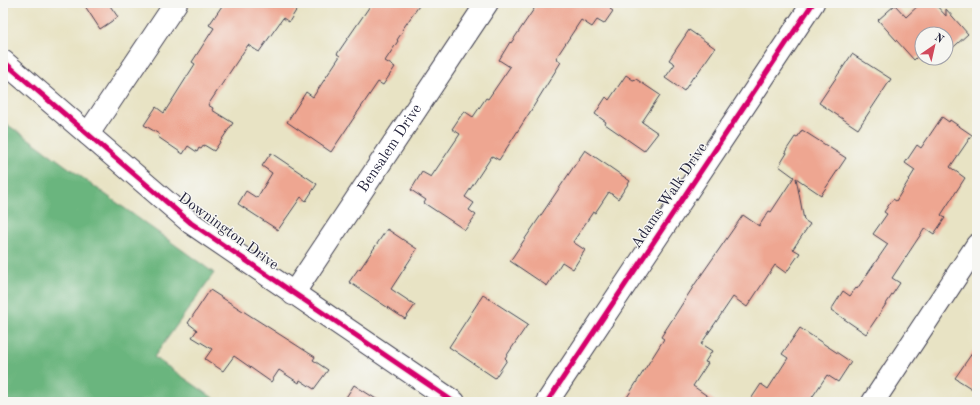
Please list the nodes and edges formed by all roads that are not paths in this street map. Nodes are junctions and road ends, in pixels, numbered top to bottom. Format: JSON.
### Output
{"nodes":[{"id":1,"x":176,"y":3,"type":"edge"},
{"id":2,"x":487,"y":3,"type":"edge"},
{"id":3,"x":813,"y":3,"type":"edge"},
{"id":4,"x":3,"y":62,"type":"edge"},
{"id":5,"x":88,"y":134,"type":"junction"},
{"id":6,"x":977,"y":245,"type":"edge"},
{"id":7,"x":293,"y":294,"type":"junction"},
{"id":8,"x":454,"y":402,"type":"edge"},
{"id":9,"x":547,"y":402,"type":"edge"},
{"id":10,"x":873,"y":402,"type":"edge"}],
"edges":[{"from":1,"to":5,"type":"street"},
{"from":2,"to":7,"type":"street","name":"Bensalem Drive"},
{"from":3,"to":9,"type":"street","name":"Adams Walk Drive"},
{"from":4,"to":5,"type":"street","name":"Downington Drive"},
{"from":5,"to":7,"type":"street","name":"Downington Drive"},
{"from":6,"to":10,"type":"street"},
{"from":7,"to":8,"type":"street","name":"Downington Drive"}]}
